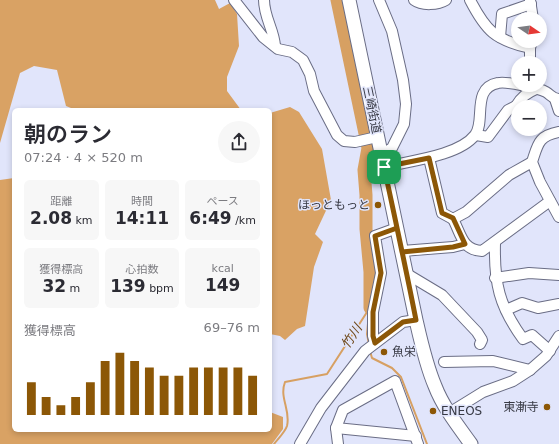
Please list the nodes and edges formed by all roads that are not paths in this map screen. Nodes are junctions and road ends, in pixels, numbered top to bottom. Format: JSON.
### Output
{"nodes":[{"id":1,"x":234,"y":0,"type":"edge"},
{"id":2,"x":264,"y":0,"type":"edge"},
{"id":3,"x":349,"y":0,"type":"edge"},
{"id":4,"x":379,"y":0,"type":"edge"},
{"id":5,"x":414,"y":0,"type":"edge"},
{"id":6,"x":446,"y":0,"type":"edge"},
{"id":7,"x":470,"y":0,"type":"edge"},
{"id":8,"x":531,"y":2,"type":"edge"},
{"id":9,"x":532,"y":12,"type":"edge"},
{"id":10,"x":500,"y":37,"type":"junction"},
{"id":11,"x":511,"y":42,"type":"edge"},
{"id":12,"x":275,"y":46,"type":"junction"},
{"id":13,"x":511,"y":83,"type":"edge"},
{"id":14,"x":530,"y":92,"type":"edge"},
{"id":15,"x":547,"y":92,"type":"edge"},
{"id":16,"x":557,"y":99,"type":"edge"},
{"id":17,"x":521,"y":100,"type":"edge"},
{"id":18,"x":511,"y":109,"type":"edge"},
{"id":19,"x":559,"y":111,"type":"edge"},
{"id":20,"x":547,"y":131,"type":"edge"},
{"id":21,"x":559,"y":132,"type":"edge"},
{"id":22,"x":476,"y":135,"type":"junction"},
{"id":23,"x":541,"y":136,"type":"edge"},
{"id":24,"x":377,"y":137,"type":"junction"},
{"id":25,"x":429,"y":158,"type":"junction"},
{"id":26,"x":382,"y":161,"type":"junction"},
{"id":27,"x":532,"y":162,"type":"junction"},
{"id":28,"x":550,"y":201,"type":"junction"},
{"id":29,"x":559,"y":217,"type":"edge"},
{"id":30,"x":453,"y":218,"type":"junction"},
{"id":31,"x":397,"y":228,"type":"junction"},
{"id":32,"x":495,"y":243,"type":"junction"},
{"id":33,"x":465,"y":244,"type":"junction"},
{"id":34,"x":402,"y":252,"type":"junction"},
{"id":35,"x":558,"y":272,"type":"edge"},
{"id":36,"x":407,"y":274,"type":"junction"},
{"id":37,"x":495,"y":278,"type":"junction"},
{"id":38,"x":559,"y":304,"type":"edge"},
{"id":39,"x":506,"y":310,"type":"junction"},
{"id":40,"x":416,"y":320,"type":"junction"},
{"id":41,"x":559,"y":336,"type":"edge"},
{"id":42,"x":375,"y":343,"type":"junction"},
{"id":43,"x":480,"y":344,"type":"dead end"},
{"id":44,"x":550,"y":351,"type":"junction"},
{"id":45,"x":444,"y":362,"type":"dead end"},
{"id":46,"x":530,"y":370,"type":"junction"},
{"id":47,"x":449,"y":413,"type":"junction"},
{"id":48,"x":336,"y":428,"type":"junction"},
{"id":49,"x":417,"y":440,"type":"edge"},
{"id":50,"x":300,"y":444,"type":"edge"},
{"id":51,"x":338,"y":444,"type":"edge"},
{"id":52,"x":471,"y":444,"type":"edge"}],
"edges":[{"from":1,"to":12,"type":"street"},
{"from":2,"to":12,"type":"street"},
{"from":3,"to":24,"type":"main road","name":"三崎街道"},
{"from":4,"to":26,"type":"street"},
{"from":5,"to":6,"type":"street"},
{"from":7,"to":10,"type":"street"},
{"from":8,"to":9,"type":"street"},
{"from":8,"to":10,"type":"street"},
{"from":10,"to":11,"type":"street"},
{"from":12,"to":24,"type":"street"},
{"from":13,"to":22,"type":"street"},
{"from":14,"to":17,"type":"street"},
{"from":15,"to":16,"type":"street"},
{"from":16,"to":19,"type":"street"},
{"from":18,"to":22,"type":"street"},
{"from":20,"to":21,"type":"street"},
{"from":22,"to":25,"type":"street"},
{"from":23,"to":27,"type":"street"},
{"from":24,"to":26,"type":"main road","name":"三崎街道"},
{"from":25,"to":26,"type":"street"},
{"from":25,"to":30,"type":"street"},
{"from":26,"to":31,"type":"main road","name":"三崎街道"},
{"from":27,"to":28,"type":"street"},
{"from":27,"to":30,"type":"street"},
{"from":28,"to":29,"type":"street"},
{"from":28,"to":32,"type":"street"},
{"from":30,"to":33,"type":"street"},
{"from":31,"to":34,"type":"main road","name":"三崎街道"},
{"from":31,"to":42,"type":"street"},
{"from":32,"to":33,"type":"street"},
{"from":32,"to":37,"type":"street"},
{"from":33,"to":34,"type":"street"},
{"from":34,"to":36,"type":"main road","name":"三崎街道"},
{"from":35,"to":37,"type":"street"},
{"from":36,"to":40,"type":"main road","name":"三崎街道"},
{"from":36,"to":43,"type":"street"},
{"from":37,"to":39,"type":"street"},
{"from":38,"to":39,"type":"street"},
{"from":39,"to":44,"type":"street"},
{"from":40,"to":42,"type":"street"},
{"from":40,"to":47,"type":"main road","name":"三崎街道"},
{"from":41,"to":44,"type":"street"},
{"from":42,"to":50,"type":"street"},
{"from":44,"to":46,"type":"street"},
{"from":45,"to":46,"type":"street"},
{"from":46,"to":47,"type":"street"},
{"from":47,"to":52,"type":"main road","name":"三崎街道"},
{"from":48,"to":49,"type":"street"},
{"from":48,"to":49,"type":"street"},
{"from":48,"to":51,"type":"street"}]}
